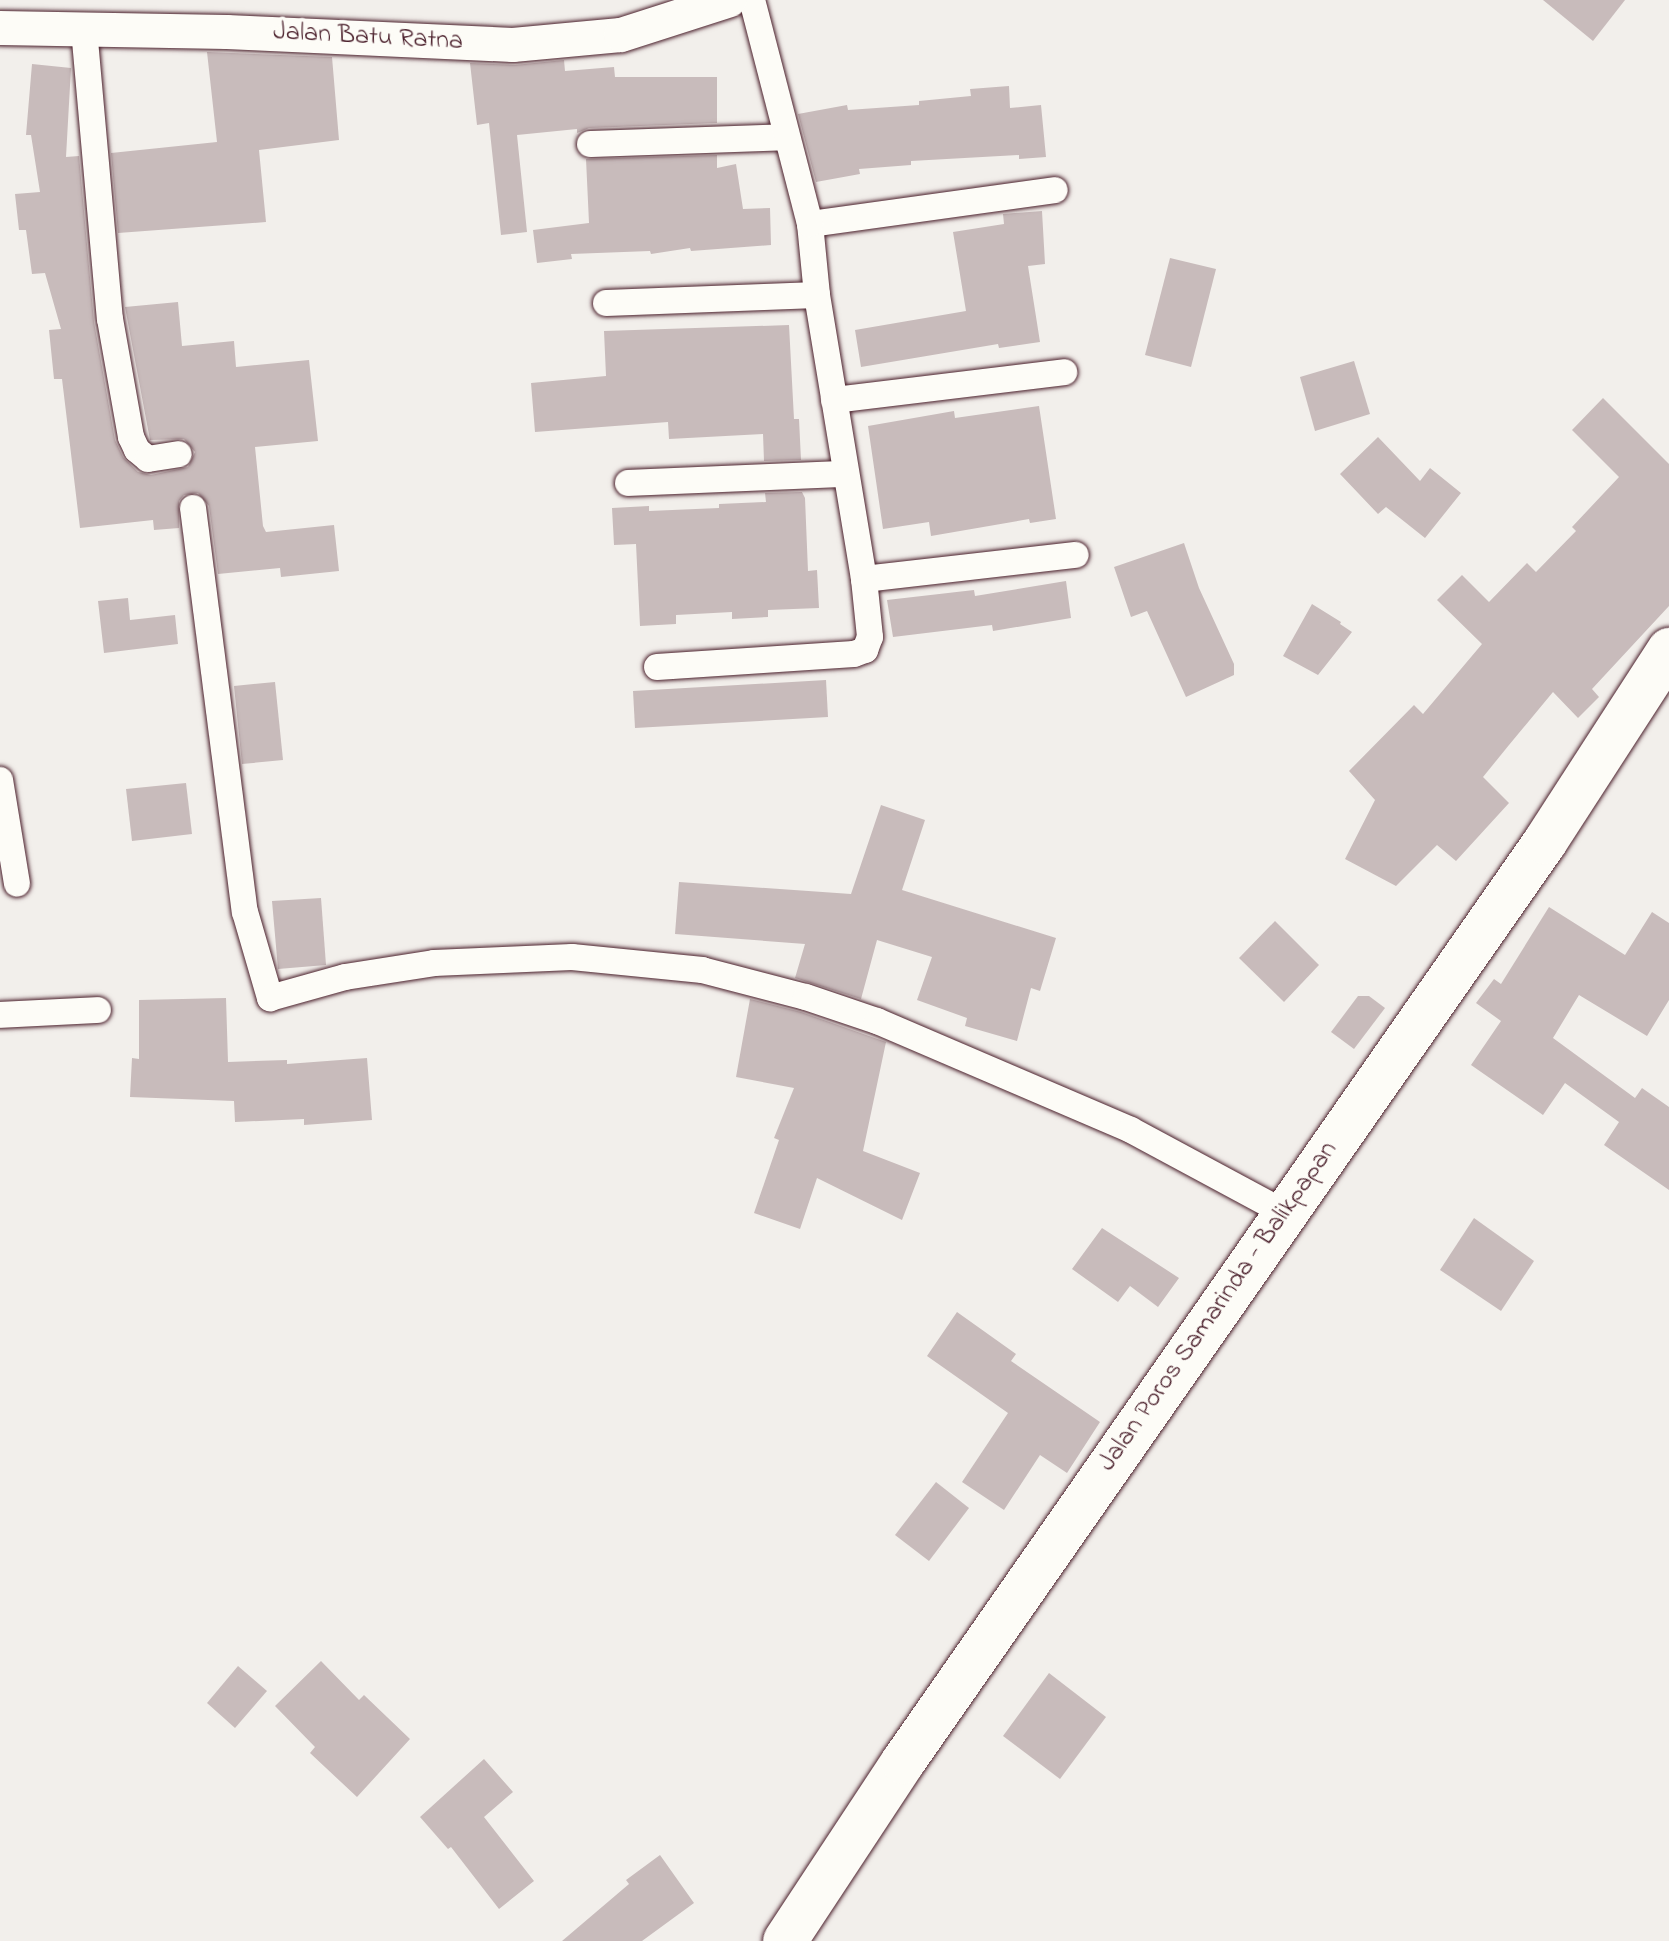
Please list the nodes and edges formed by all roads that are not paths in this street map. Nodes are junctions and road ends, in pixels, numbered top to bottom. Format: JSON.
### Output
{"nodes":[{"id":1,"x":730,"y":0,"type":"edge"},
{"id":2,"x":752,"y":0,"type":"edge"},
{"id":3,"x":0,"y":28,"type":"edge"},
{"id":4,"x":84,"y":29,"type":"junction"},
{"id":5,"x":786,"y":137,"type":"junction"},
{"id":6,"x":590,"y":144,"type":"dead end"},
{"id":7,"x":1055,"y":190,"type":"dead end"},
{"id":8,"x":810,"y":224,"type":"junction"},
{"id":9,"x":817,"y":295,"type":"junction"},
{"id":10,"x":606,"y":303,"type":"dead end"},
{"id":11,"x":1064,"y":372,"type":"dead end"},
{"id":12,"x":834,"y":400,"type":"junction"},
{"id":13,"x":179,"y":454,"type":"dead end"},
{"id":14,"x":846,"y":474,"type":"junction"},
{"id":15,"x":628,"y":483,"type":"dead end"},
{"id":16,"x":193,"y":508,"type":"dead end"},
{"id":17,"x":1076,"y":555,"type":"dead end"},
{"id":18,"x":864,"y":579,"type":"junction"},
{"id":19,"x":1664,"y":663,"type":"edge"},
{"id":20,"x":657,"y":667,"type":"dead end"},
{"id":21,"x":0,"y":780,"type":"edge"},
{"id":22,"x":17,"y":884,"type":"dead end"},
{"id":23,"x":98,"y":1010,"type":"dead end"},
{"id":24,"x":0,"y":1015,"type":"edge"},
{"id":25,"x":1285,"y":1213,"type":"junction"},
{"id":26,"x":785,"y":1941,"type":"edge"}],
"edges":[{"from":1,"to":4,"type":"street","name":"Jalan Batu Ratna"},
{"from":2,"to":5,"type":"street"},
{"from":3,"to":4,"type":"street","name":"Jalan Batu Ratna"},
{"from":4,"to":13,"type":"street"},
{"from":5,"to":6,"type":"street"},
{"from":5,"to":8,"type":"street"},
{"from":7,"to":8,"type":"street"},
{"from":8,"to":9,"type":"street"},
{"from":9,"to":10,"type":"street"},
{"from":9,"to":12,"type":"street"},
{"from":11,"to":12,"type":"street"},
{"from":12,"to":14,"type":"street"},
{"from":14,"to":15,"type":"street"},
{"from":14,"to":18,"type":"street"},
{"from":16,"to":25,"type":"street"},
{"from":17,"to":18,"type":"street"},
{"from":18,"to":20,"type":"street"},
{"from":19,"to":25,"type":"highway","name":"Jalan Poros Samarinda - Balikpapan"},
{"from":21,"to":22,"type":"street"},
{"from":23,"to":24,"type":"street"},
{"from":25,"to":26,"type":"highway","name":"Jalan Poros Samarinda - Balikpapan"}]}
